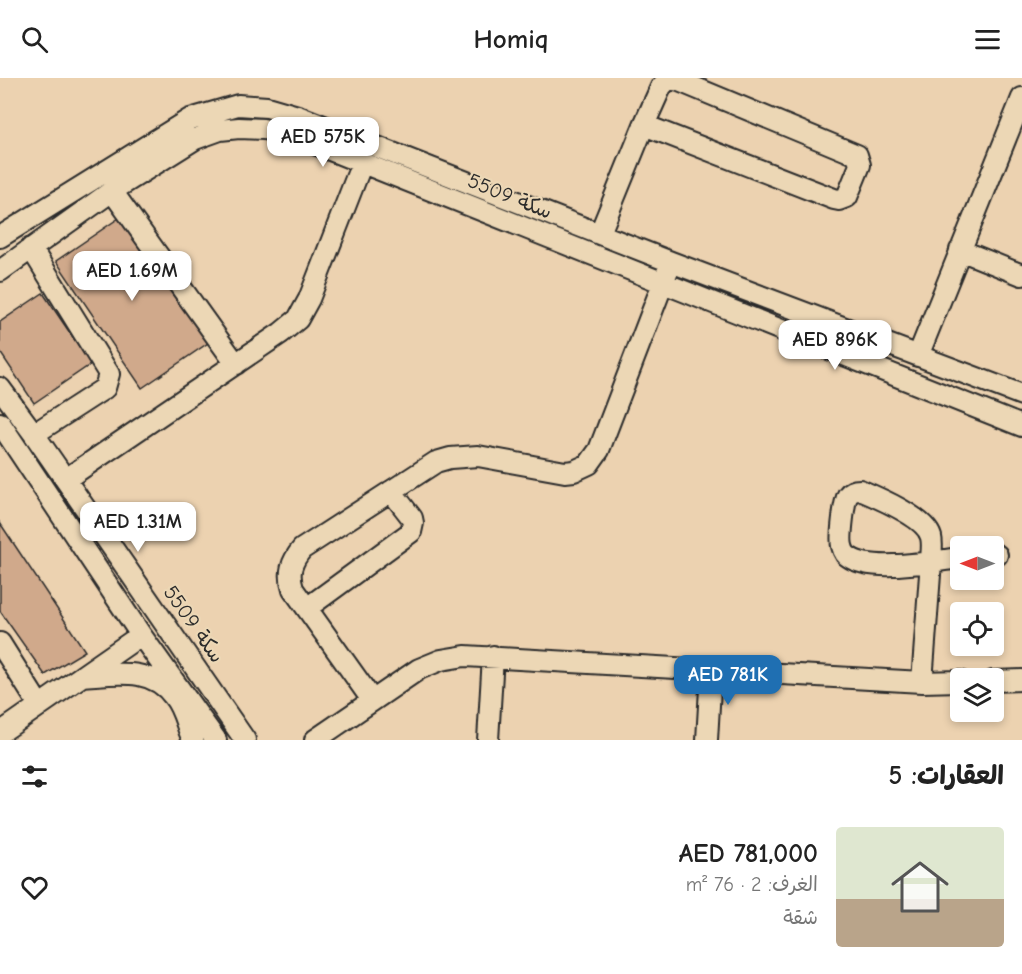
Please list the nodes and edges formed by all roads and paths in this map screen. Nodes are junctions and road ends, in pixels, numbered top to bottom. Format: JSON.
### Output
{"nodes":[{"id":1,"x":1022,"y":98,"type":"edge"},
{"id":2,"x":644,"y":125,"type":"junction"},
{"id":3,"x":362,"y":163,"type":"junction"},
{"id":4,"x":112,"y":191,"type":"junction"},
{"id":5,"x":600,"y":234,"type":"junction"},
{"id":6,"x":0,"y":237,"type":"edge"},
{"id":7,"x":31,"y":248,"type":"junction"},
{"id":8,"x":960,"y":250,"type":"junction"},
{"id":9,"x":671,"y":262,"type":"junction"},
{"id":10,"x":0,"y":271,"type":"edge"},
{"id":11,"x":1022,"y":275,"type":"edge"},
{"id":12,"x":663,"y":282,"type":"junction"},
{"id":13,"x":918,"y":356,"type":"junction"},
{"id":14,"x":236,"y":364,"type":"junction"},
{"id":15,"x":0,"y":388,"type":"edge"},
{"id":16,"x":1022,"y":395,"type":"edge"},
{"id":17,"x":0,"y":423,"type":"edge"},
{"id":18,"x":1022,"y":426,"type":"edge"},
{"id":19,"x":34,"y":434,"type":"junction"},
{"id":20,"x":66,"y":479,"type":"junction"},
{"id":21,"x":391,"y":491,"type":"junction"},
{"id":22,"x":950,"y":559,"type":"edge"},
{"id":23,"x":931,"y":561,"type":"junction"},
{"id":24,"x":307,"y":608,"type":"junction"},
{"id":25,"x":141,"y":634,"type":"junction"},
{"id":26,"x":0,"y":644,"type":"edge"},
{"id":27,"x":493,"y":656,"type":"junction"},
{"id":28,"x":711,"y":671,"type":"junction"},
{"id":29,"x":82,"y":676,"type":"junction"},
{"id":30,"x":1022,"y":680,"type":"edge"},
{"id":31,"x":950,"y":681,"type":"edge"},
{"id":32,"x":1004,"y":681,"type":"edge"},
{"id":33,"x":922,"y":682,"type":"junction"},
{"id":34,"x":372,"y":700,"type":"junction"},
{"id":35,"x":39,"y":705,"type":"junction"},
{"id":36,"x":187,"y":708,"type":"junction"},
{"id":37,"x":0,"y":733,"type":"edge"},
{"id":38,"x":193,"y":740,"type":"edge"},
{"id":39,"x":216,"y":740,"type":"edge"},
{"id":40,"x":245,"y":740,"type":"edge"},
{"id":41,"x":315,"y":740,"type":"edge"},
{"id":42,"x":488,"y":740,"type":"edge"},
{"id":43,"x":707,"y":740,"type":"edge"}],
"edges":[{"from":1,"to":8,"type":"street"},
{"from":2,"to":2,"type":"street"},
{"from":2,"to":5,"type":"street"},
{"from":3,"to":4,"type":"street","name":"سكة 5509"},
{"from":3,"to":12,"type":"street","name":"سكة 5509"},
{"from":3,"to":14,"type":"street"},
{"from":4,"to":7,"type":"street","name":"سكة 5509"},
{"from":4,"to":14,"type":"street"},
{"from":5,"to":6,"type":"street","name":"سكة 5509"},
{"from":5,"to":9,"type":"street","name":"سكة 5509"},
{"from":7,"to":10,"type":"street","name":"سكة 5509"},
{"from":7,"to":19,"type":"street"},
{"from":8,"to":11,"type":"street"},
{"from":8,"to":13,"type":"street"},
{"from":9,"to":12,"type":"street"},
{"from":9,"to":13,"type":"street","name":"سكة 5509"},
{"from":12,"to":18,"type":"street","name":"سكة 5509"},
{"from":12,"to":21,"type":"street"},
{"from":13,"to":16,"type":"street","name":"سكة 5509"},
{"from":14,"to":20,"type":"street"},
{"from":15,"to":19,"type":"street","name":"سكة 5509"},
{"from":17,"to":25,"type":"street"},
{"from":19,"to":20,"type":"street","name":"سكة 5509"},
{"from":20,"to":40,"type":"street","name":"سكة 5509"},
{"from":21,"to":24,"type":"street"},
{"from":21,"to":24,"type":"street"},
{"from":22,"to":23,"type":"street"},
{"from":23,"to":23,"type":"street"},
{"from":23,"to":33,"type":"street"},
{"from":24,"to":34,"type":"street"},
{"from":25,"to":29,"type":"street"},
{"from":25,"to":36,"type":"street"},
{"from":26,"to":35,"type":"street"},
{"from":27,"to":28,"type":"street"},
{"from":27,"to":34,"type":"street"},
{"from":27,"to":42,"type":"street"},
{"from":28,"to":33,"type":"street"},
{"from":28,"to":43,"type":"street"},
{"from":29,"to":35,"type":"street"},
{"from":29,"to":36,"type":"street"},
{"from":30,"to":32,"type":"street"},
{"from":31,"to":33,"type":"street"},
{"from":34,"to":41,"type":"street"},
{"from":35,"to":37,"type":"street"},
{"from":36,"to":38,"type":"street"},
{"from":36,"to":39,"type":"street"}]}
